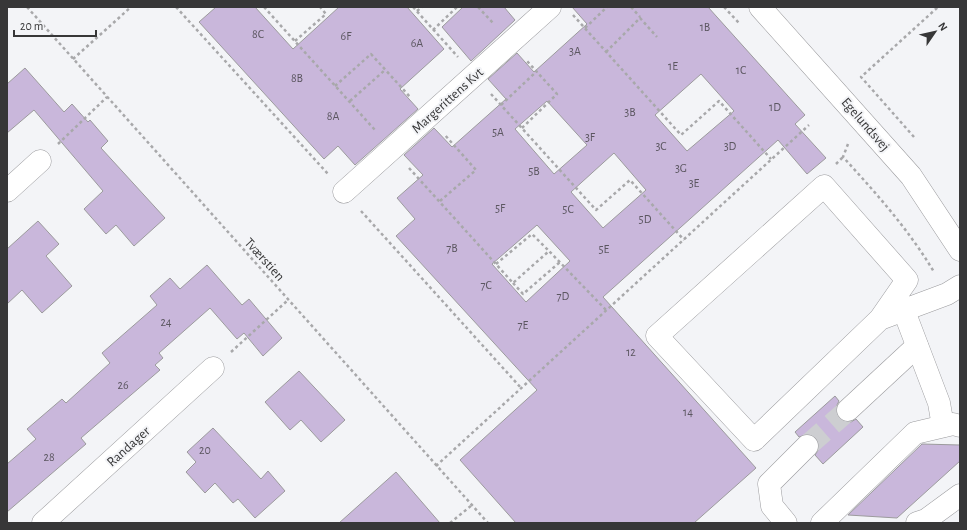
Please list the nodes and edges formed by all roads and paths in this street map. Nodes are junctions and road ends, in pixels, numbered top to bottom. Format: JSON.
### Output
{"nodes":[{"id":1,"x":27,"y":7,"type":"edge"},
{"id":2,"x":131,"y":7,"type":"edge"},
{"id":3,"x":264,"y":7,"type":"edge"},
{"id":4,"x":320,"y":7,"type":"edge"},
{"id":5,"x":413,"y":7,"type":"edge"},
{"id":6,"x":422,"y":7,"type":"edge"},
{"id":7,"x":457,"y":7,"type":"edge"},
{"id":8,"x":607,"y":7,"type":"edge"},
{"id":9,"x":632,"y":7,"type":"edge"},
{"id":10,"x":724,"y":7,"type":"edge"},
{"id":11,"x":760,"y":7,"type":"edge"},
{"id":12,"x":938,"y":7,"type":"edge"},
{"id":13,"x":560,"y":10,"type":"edge"},
{"id":14,"x":417,"y":11,"type":"junction"},
{"id":15,"x":640,"y":18,"type":"junction"},
{"id":16,"x":740,"y":24,"type":"dead end"},
{"id":17,"x":585,"y":28,"type":"junction"},
{"id":18,"x":433,"y":30,"type":"junction"},
{"id":19,"x":657,"y":37,"type":"dead end"},
{"id":20,"x":295,"y":41,"type":"junction"},
{"id":21,"x":511,"y":42,"type":"junction"},
{"id":22,"x":606,"y":52,"type":"junction"},
{"id":23,"x":73,"y":59,"type":"junction"},
{"id":24,"x":385,"y":70,"type":"junction"},
{"id":25,"x":537,"y":71,"type":"junction"},
{"id":26,"x":474,"y":75,"type":"junction"},
{"id":27,"x":335,"y":86,"type":"junction"},
{"id":28,"x":107,"y":97,"type":"junction"},
{"id":29,"x":350,"y":101,"type":"junction"},
{"id":30,"x":501,"y":105,"type":"junction"},
{"id":31,"x":428,"y":116,"type":"junction"},
{"id":32,"x":809,"y":125,"type":"dead end"},
{"id":33,"x":522,"y":128,"type":"junction"},
{"id":34,"x":914,"y":137,"type":"dead end"},
{"id":35,"x":848,"y":143,"type":"dead end"},
{"id":36,"x":392,"y":149,"type":"junction"},
{"id":37,"x":771,"y":159,"type":"junction"},
{"id":38,"x":40,"y":161,"type":"joint"},
{"id":39,"x":7,"y":191,"type":"edge"},
{"id":40,"x":344,"y":192,"type":"dead end"},
{"id":41,"x":440,"y":202,"type":"junction"},
{"id":42,"x":684,"y":240,"type":"junction"},
{"id":43,"x":960,"y":250,"type":"edge"},
{"id":44,"x":549,"y":252,"type":"junction"},
{"id":45,"x":560,"y":262,"type":"junction"},
{"id":46,"x":496,"y":264,"type":"junction"},
{"id":47,"x":513,"y":283,"type":"junction"},
{"id":48,"x":954,"y":290,"type":"edge"},
{"id":49,"x":288,"y":300,"type":"junction"},
{"id":50,"x":607,"y":311,"type":"junction"},
{"id":51,"x":904,"y":312,"type":"junction"},
{"id":52,"x":880,"y":320,"type":"junction"},
{"id":53,"x":917,"y":346,"type":"junction"},
{"id":54,"x":213,"y":368,"type":"joint"},
{"id":55,"x":848,"y":410,"type":"tunnel mouth"},
{"id":56,"x":952,"y":426,"type":"edge"},
{"id":57,"x":807,"y":446,"type":"tunnel mouth"},
{"id":58,"x":436,"y":466,"type":"junction"},
{"id":59,"x":960,"y":495,"type":"edge"},
{"id":60,"x":472,"y":505,"type":"junction"},
{"id":61,"x":43,"y":523,"type":"edge"},
{"id":62,"x":450,"y":523,"type":"edge"},
{"id":63,"x":488,"y":523,"type":"edge"},
{"id":64,"x":786,"y":523,"type":"edge"},
{"id":65,"x":822,"y":523,"type":"edge"},
{"id":66,"x":917,"y":523,"type":"edge"}],
"edges":[{"from":1,"to":23,"type":"path","name":"Tværstien"},
{"from":2,"to":23,"type":"path"},
{"from":3,"to":20,"type":"path"},
{"from":4,"to":20,"type":"path"},
{"from":5,"to":14,"type":"path"},
{"from":6,"to":14,"type":"path"},
{"from":7,"to":18,"type":"path"},
{"from":8,"to":17,"type":"path"},
{"from":9,"to":15,"type":"path"},
{"from":10,"to":16,"type":"path"},
{"from":11,"to":43,"type":"street","name":"Egelundsvej"},
{"from":12,"to":34,"type":"path"},
{"from":13,"to":17,"type":"path"},
{"from":13,"to":21,"type":"street","name":"Margerittens Kvt"},
{"from":14,"to":18,"type":"path"},
{"from":15,"to":19,"type":"path"},
{"from":15,"to":22,"type":"path"},
{"from":17,"to":22,"type":"path"},
{"from":18,"to":26,"type":"path"},
{"from":20,"to":27,"type":"path"},
{"from":21,"to":25,"type":"path"},
{"from":21,"to":26,"type":"street","name":"Margerittens Kvt"},
{"from":22,"to":37,"type":"path"},
{"from":23,"to":28,"type":"path","name":"Tværstien"},
{"from":24,"to":27,"type":"path"},
{"from":24,"to":29,"type":"path"},
{"from":24,"to":31,"type":"path"},
{"from":25,"to":30,"type":"path"},
{"from":25,"to":33,"type":"path"},
{"from":26,"to":30,"type":"path"},
{"from":26,"to":31,"type":"street","name":"Margerittens Kvt"},
{"from":27,"to":29,"type":"path"},
{"from":28,"to":38,"type":"path"},
{"from":28,"to":49,"type":"path","name":"Tværstien"},
{"from":29,"to":36,"type":"path"},
{"from":30,"to":33,"type":"path"},
{"from":31,"to":36,"type":"street","name":"Margerittens Kvt"},
{"from":31,"to":41,"type":"path"},
{"from":32,"to":37,"type":"path"},
{"from":33,"to":42,"type":"path"},
{"from":35,"to":48,"type":"path"},
{"from":36,"to":40,"type":"street","name":"Margerittens Kvt"},
{"from":36,"to":41,"type":"path"},
{"from":37,"to":42,"type":"path"},
{"from":38,"to":39,"type":"street"},
{"from":41,"to":46,"type":"path"},
{"from":42,"to":50,"type":"path"},
{"from":44,"to":45,"type":"path"},
{"from":44,"to":46,"type":"path"},
{"from":44,"to":47,"type":"path"},
{"from":45,"to":47,"type":"path"},
{"from":45,"to":50,"type":"path"},
{"from":46,"to":47,"type":"path"},
{"from":48,"to":51,"type":"street"},
{"from":49,"to":54,"type":"path"},
{"from":49,"to":58,"type":"path","name":"Tværstien"},
{"from":50,"to":58,"type":"path"},
{"from":51,"to":52,"type":"street"},
{"from":51,"to":53,"type":"street"},
{"from":52,"to":52,"type":"street"},
{"from":53,"to":55,"type":"street"},
{"from":53,"to":56,"type":"street"},
{"from":54,"to":61,"type":"street","name":"Randager"},
{"from":56,"to":65,"type":"street"},
{"from":57,"to":64,"type":"street"},
{"from":58,"to":60,"type":"path","name":"Tværstien"},
{"from":59,"to":66,"type":"street"},
{"from":60,"to":62,"type":"path"},
{"from":60,"to":63,"type":"path","name":"Tværstien"}]}
